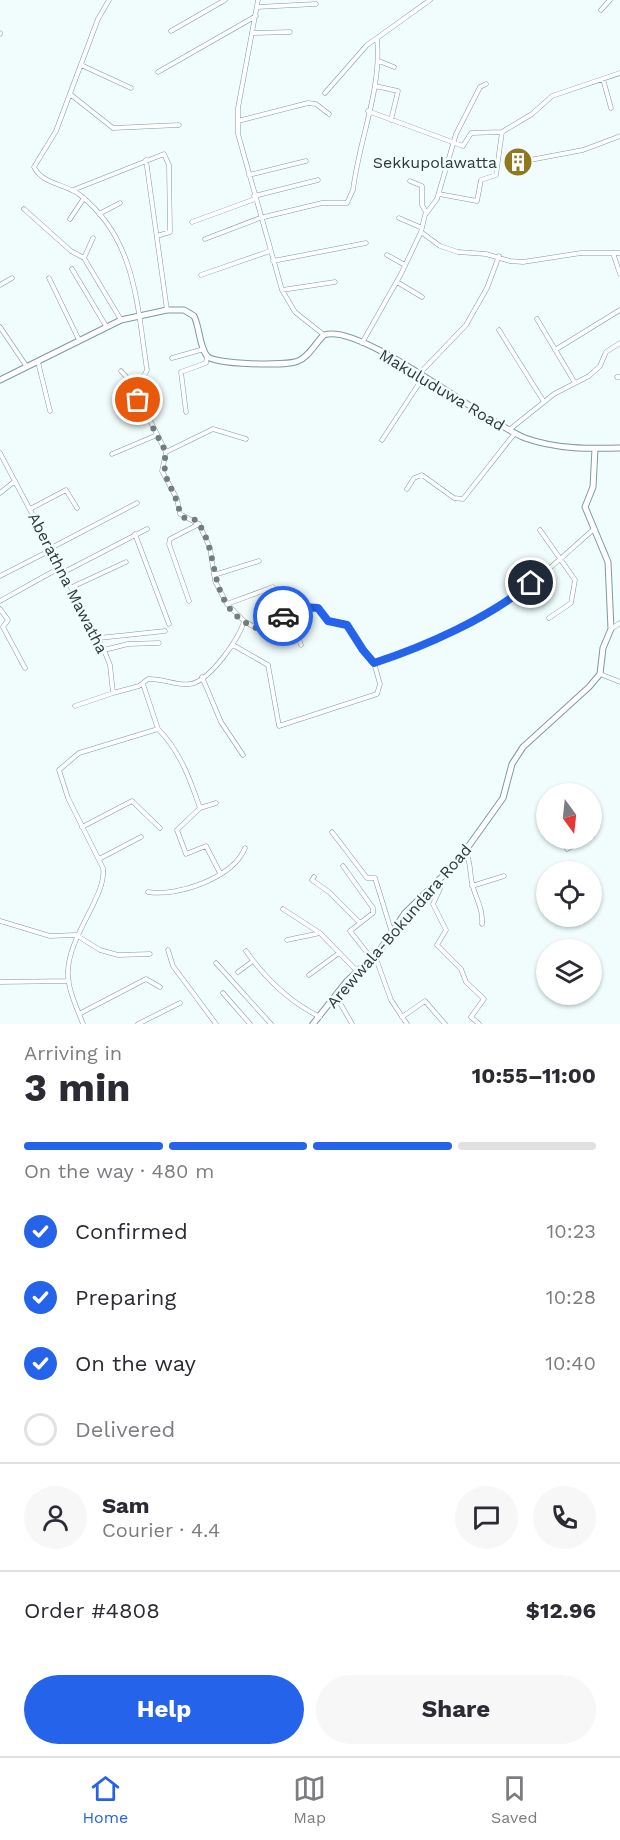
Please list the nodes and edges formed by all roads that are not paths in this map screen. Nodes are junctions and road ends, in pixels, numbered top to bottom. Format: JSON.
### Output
{"nodes":[{"id":1,"x":109,"y":0,"type":"edge"},
{"id":2,"x":225,"y":0,"type":"edge"},
{"id":3,"x":258,"y":0,"type":"edge"},
{"id":4,"x":430,"y":0,"type":"edge"},
{"id":5,"x":610,"y":0,"type":"edge"},
{"id":6,"x":316,"y":4,"type":"dead end"},
{"id":7,"x":257,"y":7,"type":"junction"},
{"id":8,"x":602,"y":10,"type":"dead end"},
{"id":9,"x":256,"y":16,"type":"junction"},
{"id":10,"x":171,"y":31,"type":"dead end"},
{"id":11,"x":290,"y":32,"type":"dead end"},
{"id":12,"x":253,"y":33,"type":"junction"},
{"id":13,"x":377,"y":38,"type":"junction"},
{"id":14,"x":379,"y":61,"type":"junction"},
{"id":15,"x":81,"y":65,"type":"junction"},
{"id":16,"x":394,"y":66,"type":"dead end"},
{"id":17,"x":158,"y":72,"type":"dead end"},
{"id":18,"x":620,"y":73,"type":"edge"},
{"id":19,"x":603,"y":79,"type":"junction"},
{"id":20,"x":486,"y":84,"type":"dead end"},
{"id":21,"x":375,"y":86,"type":"junction"},
{"id":22,"x":130,"y":88,"type":"dead end"},
{"id":23,"x":325,"y":93,"type":"dead end"},
{"id":24,"x":70,"y":94,"type":"junction"},
{"id":25,"x":611,"y":108,"type":"dead end"},
{"id":26,"x":368,"y":111,"type":"junction"},
{"id":27,"x":328,"y":114,"type":"dead end"},
{"id":28,"x":391,"y":120,"type":"junction"},
{"id":29,"x":238,"y":121,"type":"junction"},
{"id":30,"x":179,"y":125,"type":"dead end"},
{"id":31,"x":502,"y":132,"type":"junction"},
{"id":32,"x":620,"y":136,"type":"edge"},
{"id":33,"x":454,"y":144,"type":"junction"},
{"id":34,"x":146,"y":160,"type":"junction"},
{"id":35,"x":530,"y":160,"type":"dead end"},
{"id":36,"x":306,"y":161,"type":"dead end"},
{"id":37,"x":249,"y":175,"type":"junction"},
{"id":38,"x":318,"y":180,"type":"dead end"},
{"id":39,"x":410,"y":181,"type":"dead end"},
{"id":40,"x":72,"y":190,"type":"junction"},
{"id":41,"x":439,"y":194,"type":"junction"},
{"id":42,"x":255,"y":197,"type":"junction"},
{"id":43,"x":84,"y":198,"type":"junction"},
{"id":44,"x":120,"y":203,"type":"dead end"},
{"id":45,"x":24,"y":209,"type":"dead end"},
{"id":46,"x":426,"y":212,"type":"junction"},
{"id":47,"x":99,"y":214,"type":"junction"},
{"id":48,"x":260,"y":218,"type":"junction"},
{"id":49,"x":399,"y":218,"type":"dead end"},
{"id":50,"x":70,"y":219,"type":"dead end"},
{"id":51,"x":192,"y":222,"type":"dead end"},
{"id":52,"x":421,"y":230,"type":"junction"},
{"id":53,"x":157,"y":236,"type":"junction"},
{"id":54,"x":93,"y":238,"type":"dead end"},
{"id":55,"x":204,"y":239,"type":"dead end"},
{"id":56,"x":366,"y":243,"type":"dead end"},
{"id":57,"x":270,"y":251,"type":"junction"},
{"id":58,"x":612,"y":253,"type":"junction"},
{"id":59,"x":620,"y":253,"type":"edge"},
{"id":60,"x":387,"y":255,"type":"dead end"},
{"id":61,"x":499,"y":256,"type":"junction"},
{"id":62,"x":84,"y":258,"type":"junction"},
{"id":63,"x":273,"y":261,"type":"junction"},
{"id":64,"x":405,"y":265,"type":"junction"},
{"id":65,"x":72,"y":269,"type":"dead end"},
{"id":66,"x":620,"y":274,"type":"edge"},
{"id":67,"x":201,"y":275,"type":"dead end"},
{"id":68,"x":12,"y":278,"type":"dead end"},
{"id":69,"x":49,"y":278,"type":"dead end"},
{"id":70,"x":334,"y":282,"type":"dead end"},
{"id":71,"x":397,"y":282,"type":"junction"},
{"id":72,"x":0,"y":285,"type":"edge"},
{"id":73,"x":282,"y":290,"type":"junction"},
{"id":74,"x":422,"y":297,"type":"dead end"},
{"id":75,"x":167,"y":310,"type":"junction"},
{"id":76,"x":620,"y":310,"type":"edge"},
{"id":77,"x":139,"y":317,"type":"junction"},
{"id":78,"x":537,"y":319,"type":"dead end"},
{"id":79,"x":121,"y":320,"type":"junction"},
{"id":80,"x":106,"y":326,"type":"junction"},
{"id":81,"x":0,"y":327,"type":"edge"},
{"id":82,"x":499,"y":330,"type":"dead end"},
{"id":83,"x":324,"y":335,"type":"junction"},
{"id":84,"x":79,"y":340,"type":"junction"},
{"id":85,"x":620,"y":343,"type":"edge"},
{"id":86,"x":362,"y":344,"type":"junction"},
{"id":87,"x":204,"y":349,"type":"junction"},
{"id":88,"x":555,"y":350,"type":"junction"},
{"id":89,"x":207,"y":356,"type":"junction"},
{"id":90,"x":172,"y":358,"type":"dead end"},
{"id":91,"x":38,"y":362,"type":"junction"},
{"id":92,"x":27,"y":367,"type":"junction"},
{"id":93,"x":121,"y":371,"type":"dead end"},
{"id":94,"x":422,"y":375,"type":"junction"},
{"id":95,"x":0,"y":380,"type":"edge"},
{"id":96,"x":130,"y":381,"type":"junction"},
{"id":97,"x":575,"y":383,"type":"junction"},
{"id":98,"x":544,"y":402,"type":"junction"},
{"id":99,"x":50,"y":411,"type":"dead end"},
{"id":100,"x":186,"y":412,"type":"dead end"},
{"id":101,"x":508,"y":430,"type":"junction"},
{"id":102,"x":515,"y":434,"type":"junction"},
{"id":103,"x":157,"y":435,"type":"junction"},
{"id":104,"x":246,"y":439,"type":"dead end"},
{"id":105,"x":382,"y":440,"type":"dead end"},
{"id":106,"x":595,"y":448,"type":"junction"},
{"id":107,"x":620,"y":448,"type":"edge"},
{"id":108,"x":166,"y":452,"type":"junction"},
{"id":109,"x":0,"y":453,"type":"edge"},
{"id":110,"x":112,"y":454,"type":"dead end"},
{"id":111,"x":15,"y":481,"type":"junction"},
{"id":112,"x":406,"y":489,"type":"dead end"},
{"id":113,"x":0,"y":493,"type":"edge"},
{"id":114,"x":137,"y":503,"type":"dead end"},
{"id":115,"x":77,"y":508,"type":"dead end"},
{"id":116,"x":30,"y":509,"type":"junction"},
{"id":117,"x":200,"y":524,"type":"junction"},
{"id":118,"x":595,"y":528,"type":"junction"},
{"id":119,"x":147,"y":529,"type":"dead end"},
{"id":120,"x":540,"y":530,"type":"dead end"},
{"id":121,"x":135,"y":534,"type":"junction"},
{"id":122,"x":51,"y":549,"type":"junction"},
{"id":123,"x":559,"y":560,"type":"junction"},
{"id":124,"x":259,"y":561,"type":"dead end"},
{"id":125,"x":126,"y":562,"type":"dead end"},
{"id":126,"x":61,"y":567,"type":"junction"},
{"id":127,"x":64,"y":572,"type":"junction"},
{"id":128,"x":214,"y":575,"type":"junction"},
{"id":129,"x":0,"y":576,"type":"edge"},
{"id":130,"x":72,"y":587,"type":"junction"},
{"id":131,"x":273,"y":587,"type":"dead end"},
{"id":132,"x":0,"y":601,"type":"edge"},
{"id":133,"x":189,"y":601,"type":"dead end"},
{"id":134,"x":227,"y":604,"type":"junction"},
{"id":135,"x":0,"y":609,"type":"edge"},
{"id":136,"x":290,"y":612,"type":"junction"},
{"id":137,"x":549,"y":618,"type":"dead end"},
{"id":138,"x":244,"y":621,"type":"junction"},
{"id":139,"x":620,"y":623,"type":"edge"},
{"id":140,"x":169,"y":624,"type":"dead end"},
{"id":141,"x":611,"y":628,"type":"junction"},
{"id":142,"x":165,"y":631,"type":"dead end"},
{"id":143,"x":99,"y":638,"type":"junction"},
{"id":144,"x":159,"y":643,"type":"dead end"},
{"id":145,"x":233,"y":645,"type":"junction"},
{"id":146,"x":301,"y":645,"type":"dead end"},
{"id":147,"x":104,"y":650,"type":"junction"},
{"id":148,"x":374,"y":663,"type":"junction"},
{"id":149,"x":26,"y":668,"type":"dead end"},
{"id":150,"x":600,"y":674,"type":"junction"},
{"id":151,"x":202,"y":678,"type":"junction"},
{"id":152,"x":620,"y":682,"type":"edge"},
{"id":153,"x":141,"y":685,"type":"junction"},
{"id":154,"x":114,"y":693,"type":"junction"},
{"id":155,"x":75,"y":705,"type":"dead end"},
{"id":156,"x":158,"y":729,"type":"junction"},
{"id":157,"x":243,"y":755,"type":"dead end"},
{"id":158,"x":216,"y":803,"type":"dead end"},
{"id":159,"x":200,"y":808,"type":"junction"},
{"id":160,"x":82,"y":828,"type":"junction"},
{"id":161,"x":160,"y":828,"type":"dead end"},
{"id":162,"x":332,"y":832,"type":"dead end"},
{"id":163,"x":141,"y":837,"type":"dead end"},
{"id":164,"x":245,"y":848,"type":"dead end"},
{"id":165,"x":465,"y":850,"type":"junction"},
{"id":166,"x":99,"y":859,"type":"junction"},
{"id":167,"x":343,"y":866,"type":"dead end"},
{"id":168,"x":220,"y":873,"type":"junction"},
{"id":169,"x":504,"y":876,"type":"dead end"},
{"id":170,"x":314,"y":877,"type":"dead end"},
{"id":171,"x":439,"y":880,"type":"junction"},
{"id":172,"x":472,"y":886,"type":"junction"},
{"id":173,"x":148,"y":892,"type":"dead end"},
{"id":174,"x":283,"y":909,"type":"dead end"},
{"id":175,"x":0,"y":921,"type":"edge"},
{"id":176,"x":360,"y":922,"type":"junction"},
{"id":177,"x":482,"y":924,"type":"dead end"},
{"id":178,"x":320,"y":933,"type":"junction"},
{"id":179,"x":392,"y":933,"type":"junction"},
{"id":180,"x":76,"y":935,"type":"junction"},
{"id":181,"x":287,"y":940,"type":"dead end"},
{"id":182,"x":168,"y":950,"type":"dead end"},
{"id":183,"x":246,"y":951,"type":"dead end"},
{"id":184,"x":339,"y":953,"type":"junction"},
{"id":185,"x":150,"y":954,"type":"dead end"},
{"id":186,"x":373,"y":957,"type":"junction"},
{"id":187,"x":253,"y":961,"type":"junction"},
{"id":188,"x":216,"y":963,"type":"dead end"},
{"id":189,"x":357,"y":971,"type":"junction"},
{"id":190,"x":238,"y":972,"type":"dead end"},
{"id":191,"x":309,"y":975,"type":"dead end"},
{"id":192,"x":69,"y":981,"type":"junction"},
{"id":193,"x":0,"y":982,"type":"edge"},
{"id":194,"x":160,"y":987,"type":"dead end"},
{"id":195,"x":223,"y":993,"type":"dead end"},
{"id":196,"x":336,"y":996,"type":"junction"},
{"id":197,"x":180,"y":1003,"type":"dead end"},
{"id":198,"x":79,"y":1014,"type":"junction"},
{"id":199,"x":320,"y":1017,"type":"junction"},
{"id":200,"x":402,"y":1017,"type":"junction"},
{"id":201,"x":82,"y":1024,"type":"edge"},
{"id":202,"x":138,"y":1024,"type":"edge"},
{"id":203,"x":216,"y":1024,"type":"edge"},
{"id":204,"x":249,"y":1024,"type":"edge"},
{"id":205,"x":271,"y":1024,"type":"edge"},
{"id":206,"x":313,"y":1024,"type":"edge"},
{"id":207,"x":352,"y":1024,"type":"edge"},
{"id":208,"x":407,"y":1024,"type":"edge"},
{"id":209,"x":445,"y":1024,"type":"edge"},
{"id":210,"x":479,"y":1024,"type":"edge"}],
"edges":[{"from":1,"to":15,"type":"street"},
{"from":2,"to":10,"type":"street"},
{"from":3,"to":7,"type":"street"},
{"from":4,"to":13,"type":"street"},
{"from":5,"to":8,"type":"street"},
{"from":6,"to":7,"type":"street"},
{"from":7,"to":9,"type":"street"},
{"from":9,"to":12,"type":"street"},
{"from":9,"to":17,"type":"street"},
{"from":11,"to":12,"type":"street"},
{"from":12,"to":29,"type":"street"},
{"from":13,"to":14,"type":"street"},
{"from":13,"to":23,"type":"street"},
{"from":14,"to":16,"type":"street"},
{"from":14,"to":21,"type":"street"},
{"from":15,"to":22,"type":"street"},
{"from":15,"to":24,"type":"street"},
{"from":18,"to":19,"type":"street"},
{"from":19,"to":25,"type":"street"},
{"from":19,"to":31,"type":"street"},
{"from":20,"to":33,"type":"street"},
{"from":21,"to":26,"type":"street"},
{"from":21,"to":28,"type":"street"},
{"from":24,"to":30,"type":"street"},
{"from":24,"to":40,"type":"street"},
{"from":26,"to":28,"type":"street"},
{"from":26,"to":48,"type":"street"},
{"from":27,"to":29,"type":"street"},
{"from":28,"to":33,"type":"street"},
{"from":29,"to":37,"type":"street"},
{"from":31,"to":33,"type":"street"},
{"from":31,"to":41,"type":"street"},
{"from":32,"to":35,"type":"street"},
{"from":33,"to":41,"type":"street"},
{"from":34,"to":40,"type":"street"},
{"from":34,"to":53,"type":"street"},
{"from":34,"to":53,"type":"street"},
{"from":36,"to":37,"type":"street"},
{"from":37,"to":42,"type":"street"},
{"from":38,"to":42,"type":"street"},
{"from":39,"to":46,"type":"street"},
{"from":40,"to":43,"type":"street"},
{"from":41,"to":46,"type":"street"},
{"from":42,"to":48,"type":"street"},
{"from":42,"to":51,"type":"street"},
{"from":43,"to":47,"type":"street"},
{"from":43,"to":50,"type":"street"},
{"from":44,"to":47,"type":"street"},
{"from":45,"to":62,"type":"street"},
{"from":46,"to":52,"type":"street"},
{"from":47,"to":77,"type":"street"},
{"from":48,"to":55,"type":"street"},
{"from":48,"to":57,"type":"street"},
{"from":49,"to":52,"type":"street"},
{"from":52,"to":61,"type":"street"},
{"from":52,"to":64,"type":"street"},
{"from":53,"to":75,"type":"street"},
{"from":54,"to":62,"type":"street"},
{"from":56,"to":63,"type":"street"},
{"from":57,"to":63,"type":"street"},
{"from":57,"to":67,"type":"street"},
{"from":58,"to":59,"type":"street"},
{"from":58,"to":61,"type":"street"},
{"from":58,"to":66,"type":"street"},
{"from":60,"to":64,"type":"street"},
{"from":61,"to":94,"type":"street"},
{"from":62,"to":79,"type":"street"},
{"from":63,"to":73,"type":"street"},
{"from":64,"to":71,"type":"street"},
{"from":65,"to":80,"type":"street"},
{"from":68,"to":72,"type":"street"},
{"from":69,"to":84,"type":"street"},
{"from":70,"to":73,"type":"street"},
{"from":71,"to":74,"type":"street"},
{"from":71,"to":86,"type":"street"},
{"from":73,"to":83,"type":"street"},
{"from":75,"to":77,"type":"street"},
{"from":75,"to":87,"type":"street"},
{"from":76,"to":88,"type":"street"},
{"from":77,"to":79,"type":"street"},
{"from":77,"to":96,"type":"street"},
{"from":78,"to":88,"type":"street"},
{"from":79,"to":80,"type":"street"},
{"from":80,"to":84,"type":"street"},
{"from":81,"to":92,"type":"street"},
{"from":82,"to":98,"type":"street"},
{"from":83,"to":86,"type":"street","name":"Makuluduwa Road"},
{"from":83,"to":89,"type":"street"},
{"from":84,"to":91,"type":"street"},
{"from":85,"to":97,"type":"street"},
{"from":86,"to":94,"type":"street","name":"Makuluduwa Road"},
{"from":87,"to":89,"type":"street"},
{"from":87,"to":90,"type":"street"},
{"from":88,"to":97,"type":"street"},
{"from":89,"to":100,"type":"street"},
{"from":91,"to":92,"type":"street"},
{"from":91,"to":99,"type":"street"},
{"from":92,"to":95,"type":"street"},
{"from":93,"to":96,"type":"street"},
{"from":94,"to":101,"type":"street","name":"Makuluduwa Road"},
{"from":94,"to":105,"type":"street"},
{"from":96,"to":103,"type":"street"},
{"from":97,"to":98,"type":"street"},
{"from":98,"to":101,"type":"street"},
{"from":101,"to":102,"type":"street","name":"Makuluduwa Road"},
{"from":102,"to":106,"type":"street","name":"Makuluduwa Road"},
{"from":102,"to":112,"type":"street"},
{"from":103,"to":108,"type":"street"},
{"from":103,"to":110,"type":"street"},
{"from":104,"to":108,"type":"street"},
{"from":106,"to":107,"type":"street","name":"Makuluduwa Road"},
{"from":106,"to":118,"type":"street"},
{"from":108,"to":117,"type":"street"},
{"from":109,"to":111,"type":"street","name":"Aberathna Mawatha"},
{"from":111,"to":113,"type":"street"},
{"from":111,"to":116,"type":"street","name":"Aberathna Mawatha"},
{"from":114,"to":122,"type":"street"},
{"from":115,"to":116,"type":"street"},
{"from":116,"to":122,"type":"street","name":"Aberathna Mawatha"},
{"from":117,"to":128,"type":"street"},
{"from":117,"to":133,"type":"street"},
{"from":118,"to":123,"type":"street"},
{"from":118,"to":141,"type":"street"},
{"from":119,"to":121,"type":"street"},
{"from":120,"to":123,"type":"street"},
{"from":121,"to":127,"type":"street"},
{"from":121,"to":140,"type":"street"},
{"from":122,"to":126,"type":"street","name":"Aberathna Mawatha"},
{"from":122,"to":129,"type":"street"},
{"from":123,"to":137,"type":"street"},
{"from":123,"to":148,"type":"street"},
{"from":124,"to":128,"type":"street"},
{"from":125,"to":130,"type":"street"},
{"from":126,"to":127,"type":"street","name":"Aberathna Mawatha"},
{"from":126,"to":132,"type":"street"},
{"from":127,"to":130,"type":"street","name":"Aberathna Mawatha"},
{"from":128,"to":134,"type":"street"},
{"from":130,"to":143,"type":"street","name":"Aberathna Mawatha"},
{"from":131,"to":134,"type":"street"},
{"from":134,"to":138,"type":"street"},
{"from":135,"to":149,"type":"street"},
{"from":136,"to":138,"type":"street"},
{"from":136,"to":146,"type":"street"},
{"from":136,"to":148,"type":"street"},
{"from":138,"to":145,"type":"street"},
{"from":139,"to":141,"type":"street"},
{"from":141,"to":150,"type":"street"},
{"from":142,"to":143,"type":"street"},
{"from":143,"to":147,"type":"street","name":"Aberathna Mawatha"},
{"from":144,"to":147,"type":"street"},
{"from":145,"to":148,"type":"street"},
{"from":145,"to":151,"type":"street"},
{"from":147,"to":154,"type":"street","name":"Aberathna Mawatha"},
{"from":150,"to":152,"type":"street"},
{"from":150,"to":165,"type":"street","name":"Arewwala-Bokundara Road"},
{"from":151,"to":153,"type":"street"},
{"from":151,"to":157,"type":"street"},
{"from":153,"to":154,"type":"street"},
{"from":153,"to":156,"type":"street"},
{"from":154,"to":155,"type":"street"},
{"from":156,"to":159,"type":"street"},
{"from":156,"to":160,"type":"street"},
{"from":158,"to":159,"type":"street"},
{"from":159,"to":168,"type":"street"},
{"from":160,"to":161,"type":"street"},
{"from":160,"to":166,"type":"street"},
{"from":162,"to":179,"type":"street"},
{"from":163,"to":166,"type":"street"},
{"from":164,"to":168,"type":"street"},
{"from":165,"to":171,"type":"street","name":"Arewwala-Bokundara Road"},
{"from":165,"to":172,"type":"street"},
{"from":166,"to":180,"type":"street"},
{"from":167,"to":176,"type":"street"},
{"from":168,"to":173,"type":"street"},
{"from":169,"to":172,"type":"street"},
{"from":170,"to":176,"type":"street"},
{"from":171,"to":179,"type":"street","name":"Arewwala-Bokundara Road"},
{"from":171,"to":210,"type":"street"},
{"from":172,"to":177,"type":"street"},
{"from":174,"to":178,"type":"street"},
{"from":175,"to":180,"type":"street"},
{"from":176,"to":186,"type":"street"},
{"from":178,"to":181,"type":"street"},
{"from":178,"to":184,"type":"street"},
{"from":179,"to":186,"type":"street","name":"Arewwala-Bokundara Road"},
{"from":180,"to":185,"type":"street"},
{"from":180,"to":192,"type":"street"},
{"from":182,"to":203,"type":"street"},
{"from":183,"to":187,"type":"street"},
{"from":184,"to":189,"type":"street"},
{"from":184,"to":191,"type":"street"},
{"from":186,"to":189,"type":"street","name":"Arewwala-Bokundara Road"},
{"from":186,"to":200,"type":"street"},
{"from":187,"to":190,"type":"street"},
{"from":187,"to":199,"type":"street"},
{"from":188,"to":205,"type":"street"},
{"from":189,"to":196,"type":"street","name":"Arewwala-Bokundara Road"},
{"from":192,"to":193,"type":"street"},
{"from":192,"to":198,"type":"street"},
{"from":194,"to":198,"type":"street"},
{"from":195,"to":204,"type":"street"},
{"from":196,"to":199,"type":"street","name":"Arewwala-Bokundara Road"},
{"from":196,"to":207,"type":"street"},
{"from":197,"to":202,"type":"street"},
{"from":198,"to":201,"type":"street"},
{"from":199,"to":206,"type":"street","name":"Arewwala-Bokundara Road"},
{"from":200,"to":208,"type":"street"},
{"from":200,"to":209,"type":"street"}]}
